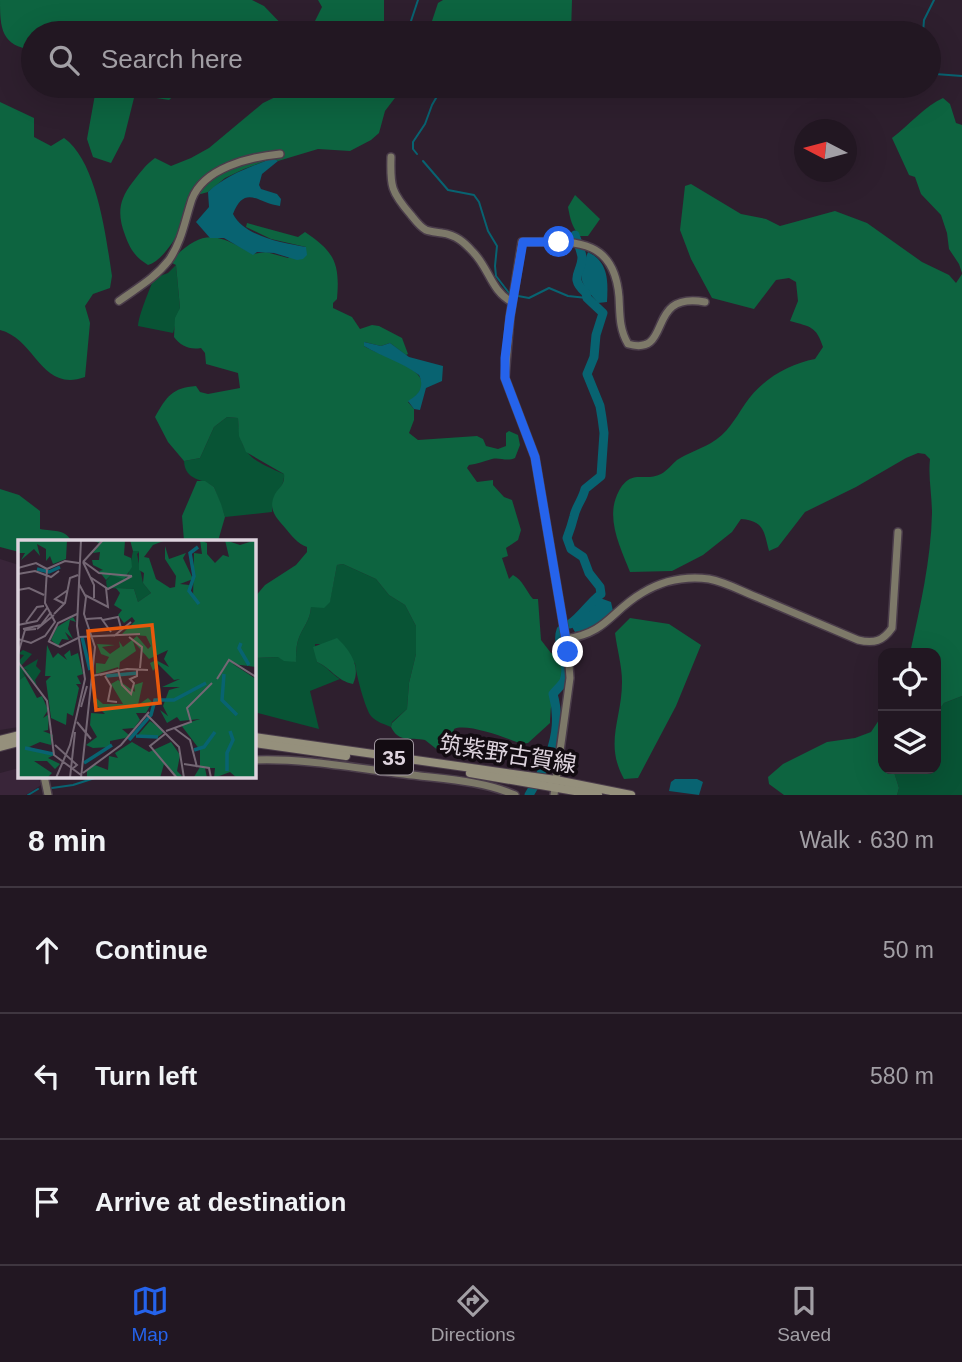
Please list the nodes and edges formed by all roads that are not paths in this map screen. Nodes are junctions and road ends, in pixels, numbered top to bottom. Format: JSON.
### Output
{"nodes":[{"id":1,"x":280,"y":154,"type":"dead end"},
{"id":2,"x":391,"y":157,"type":"dead end"},
{"id":3,"x":119,"y":301,"type":"dead end"},
{"id":4,"x":512,"y":302,"type":"junction"},
{"id":5,"x":705,"y":302,"type":"dead end"},
{"id":6,"x":898,"y":532,"type":"dead end"},
{"id":7,"x":566,"y":639,"type":"junction"},
{"id":8,"x":18,"y":735,"type":"edge"},
{"id":9,"x":256,"y":737,"type":"edge"},
{"id":10,"x":0,"y":740,"type":"edge"},
{"id":11,"x":18,"y":742,"type":"edge"},
{"id":12,"x":256,"y":743,"type":"edge"},
{"id":13,"x":0,"y":747,"type":"edge"},
{"id":14,"x":256,"y":760,"type":"edge"},
{"id":15,"x":537,"y":780,"type":"junction"},
{"id":16,"x":555,"y":787,"type":"edge"},
{"id":17,"x":515,"y":795,"type":"edge"},
{"id":18,"x":598,"y":795,"type":"edge"},
{"id":19,"x":631,"y":795,"type":"edge"}],
"edges":[{"from":1,"to":3,"type":"street"},
{"from":2,"to":4,"type":"street"},
{"from":4,"to":5,"type":"street"},
{"from":4,"to":7,"type":"street"},
{"from":6,"to":7,"type":"street"},
{"from":7,"to":16,"type":"street"},
{"from":8,"to":10,"type":"main road"},
{"from":9,"to":15,"type":"main road","name":"筑紫野古賀線","number":"35"},
{"from":11,"to":13,"type":"main road"},
{"from":12,"to":15,"type":"main road","name":"筑紫野古賀線","number":"35"},
{"from":14,"to":17,"type":"street"},
{"from":15,"to":16,"type":"main road","name":"筑紫野古賀線","number":"35"},
{"from":16,"to":18,"type":"main road","name":"筑紫野古賀線","number":"35"},
{"from":16,"to":19,"type":"main road","name":"筑紫野古賀線","number":"35"}]}
